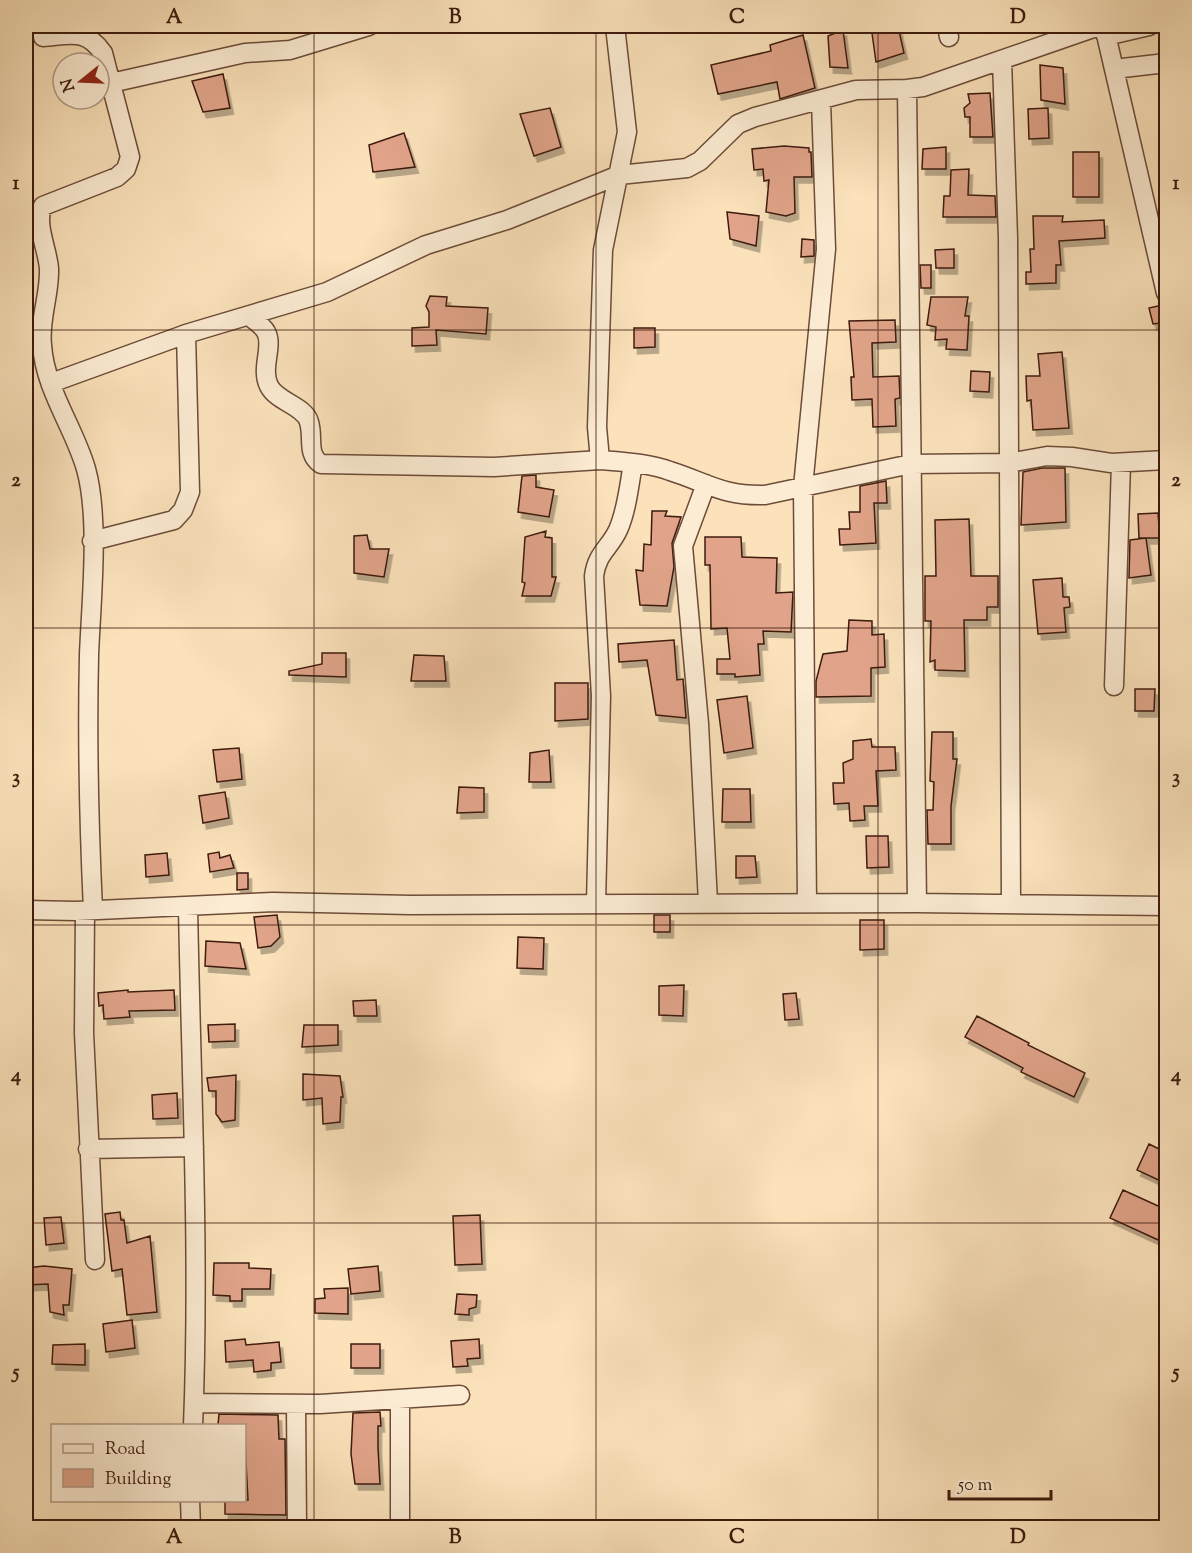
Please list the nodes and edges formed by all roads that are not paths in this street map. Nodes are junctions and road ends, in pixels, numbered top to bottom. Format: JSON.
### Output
{"nodes":[{"id":1,"x":369,"y":26,"type":"edge"},
{"id":2,"x":615,"y":26,"type":"edge"},
{"id":3,"x":1149,"y":26,"type":"edge"},
{"id":4,"x":1103,"y":29,"type":"edge"},
{"id":5,"x":37,"y":34,"type":"edge"},
{"id":6,"x":102,"y":51,"type":"edge"},
{"id":7,"x":1002,"y":60,"type":"junction"},
{"id":8,"x":1167,"y":63,"type":"edge"},
{"id":9,"x":1114,"y":69,"type":"junction"},
{"id":10,"x":111,"y":83,"type":"joint"},
{"id":11,"x":907,"y":90,"type":"junction"},
{"id":12,"x":821,"y":101,"type":"junction"},
{"id":13,"x":619,"y":175,"type":"junction"},
{"id":14,"x":1165,"y":282,"type":"edge"},
{"id":15,"x":249,"y":316,"type":"junction"},
{"id":16,"x":186,"y":334,"type":"junction"},
{"id":17,"x":51,"y":383,"type":"junction"},
{"id":18,"x":600,"y":460,"type":"junction"},
{"id":19,"x":1167,"y":460,"type":"edge"},
{"id":20,"x":1121,"y":463,"type":"junction"},
{"id":21,"x":633,"y":464,"type":"junction"},
{"id":22,"x":911,"y":464,"type":"junction"},
{"id":23,"x":1009,"y":464,"type":"junction"},
{"id":24,"x":706,"y":484,"type":"junction"},
{"id":25,"x":803,"y":488,"type":"junction"},
{"id":26,"x":92,"y":541,"type":"junction"},
{"id":27,"x":1114,"y":686,"type":"dead end"},
{"id":28,"x":708,"y":903,"type":"junction"},
{"id":29,"x":807,"y":903,"type":"junction"},
{"id":30,"x":917,"y":903,"type":"junction"},
{"id":31,"x":596,"y":904,"type":"junction"},
{"id":32,"x":1011,"y":904,"type":"junction"},
{"id":33,"x":188,"y":906,"type":"junction"},
{"id":34,"x":1167,"y":906,"type":"edge"},
{"id":35,"x":26,"y":910,"type":"edge"},
{"id":36,"x":89,"y":910,"type":"junction"},
{"id":37,"x":194,"y":1147,"type":"junction"},
{"id":38,"x":88,"y":1149,"type":"junction"},
{"id":39,"x":96,"y":1260,"type":"dead end"},
{"id":40,"x":460,"y":1395,"type":"dead end"},
{"id":41,"x":400,"y":1400,"type":"junction"},
{"id":42,"x":194,"y":1403,"type":"junction"},
{"id":43,"x":296,"y":1404,"type":"junction"},
{"id":44,"x":194,"y":1424,"type":"edge"},
{"id":45,"x":190,"y":1502,"type":"edge"},
{"id":46,"x":191,"y":1527,"type":"edge"},
{"id":47,"x":297,"y":1527,"type":"edge"},
{"id":48,"x":400,"y":1527,"type":"edge"}],
"edges":[{"from":1,"to":10,"type":"street"},
{"from":2,"to":13,"type":"street"},
{"from":3,"to":4,"type":"street"},
{"from":4,"to":7,"type":"street"},
{"from":4,"to":9,"type":"street"},
{"from":5,"to":6,"type":"street"},
{"from":7,"to":11,"type":"street"},
{"from":7,"to":23,"type":"street"},
{"from":8,"to":9,"type":"street"},
{"from":9,"to":14,"type":"street"},
{"from":10,"to":17,"type":"street"},
{"from":11,"to":12,"type":"street"},
{"from":11,"to":22,"type":"street"},
{"from":12,"to":13,"type":"street"},
{"from":12,"to":25,"type":"street"},
{"from":13,"to":15,"type":"street"},
{"from":13,"to":18,"type":"street"},
{"from":15,"to":16,"type":"street"},
{"from":15,"to":18,"type":"street"},
{"from":16,"to":17,"type":"street"},
{"from":16,"to":26,"type":"street"},
{"from":17,"to":26,"type":"street"},
{"from":18,"to":21,"type":"street"},
{"from":19,"to":20,"type":"street"},
{"from":20,"to":23,"type":"street"},
{"from":20,"to":27,"type":"street"},
{"from":21,"to":24,"type":"street"},
{"from":21,"to":31,"type":"street"},
{"from":22,"to":23,"type":"street"},
{"from":22,"to":25,"type":"street"},
{"from":22,"to":30,"type":"street"},
{"from":23,"to":32,"type":"street"},
{"from":24,"to":25,"type":"street"},
{"from":24,"to":28,"type":"street"},
{"from":25,"to":29,"type":"street"},
{"from":26,"to":36,"type":"street"},
{"from":28,"to":29,"type":"street"},
{"from":28,"to":31,"type":"street"},
{"from":29,"to":30,"type":"street"},
{"from":30,"to":32,"type":"street"},
{"from":31,"to":33,"type":"street"},
{"from":32,"to":34,"type":"street"},
{"from":33,"to":36,"type":"street"},
{"from":33,"to":37,"type":"street"},
{"from":35,"to":36,"type":"street"},
{"from":36,"to":38,"type":"street"},
{"from":37,"to":38,"type":"street"},
{"from":37,"to":42,"type":"street"},
{"from":38,"to":39,"type":"street"},
{"from":40,"to":41,"type":"street"},
{"from":41,"to":43,"type":"street"},
{"from":41,"to":48,"type":"street"},
{"from":42,"to":43,"type":"street"},
{"from":42,"to":44,"type":"street"},
{"from":43,"to":47,"type":"street"},
{"from":45,"to":46,"type":"street"}]}
